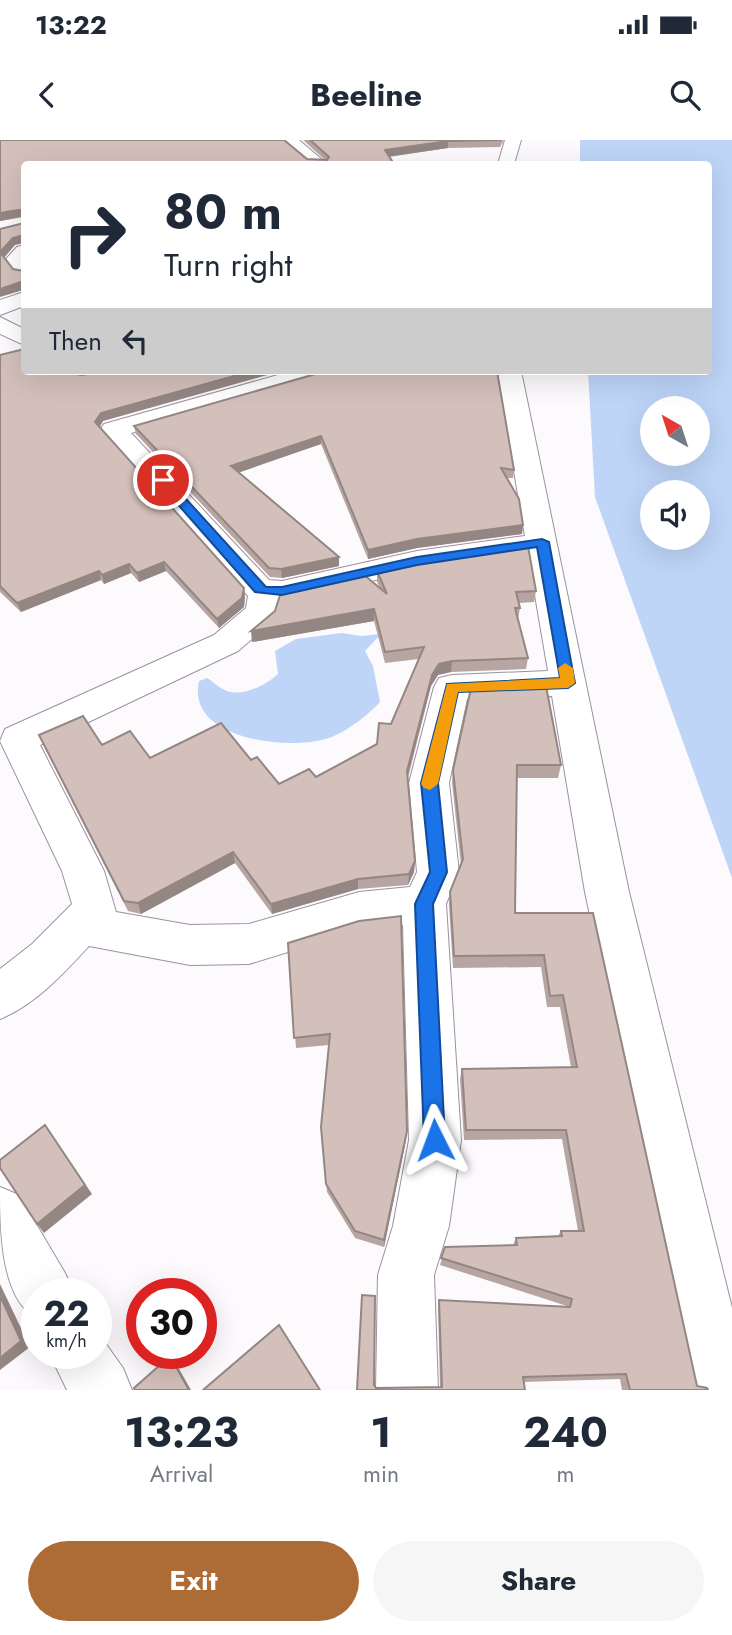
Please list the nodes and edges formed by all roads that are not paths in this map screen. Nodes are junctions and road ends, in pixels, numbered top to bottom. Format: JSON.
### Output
{"nodes":[{"id":1,"x":289,"y":140,"type":"edge"},
{"id":2,"x":513,"y":140,"type":"edge"},
{"id":3,"x":315,"y":161,"type":"edge"},
{"id":4,"x":507,"y":161,"type":"edge"},
{"id":5,"x":21,"y":254,"type":"edge"},
{"id":6,"x":21,"y":267,"type":"edge"},
{"id":7,"x":21,"y":300,"type":"edge"},
{"id":8,"x":0,"y":308,"type":"edge"},
{"id":9,"x":0,"y":324,"type":"edge"},
{"id":10,"x":21,"y":336,"type":"edge"},
{"id":11,"x":305,"y":375,"type":"edge"},
{"id":12,"x":510,"y":375,"type":"edge"},
{"id":13,"x":542,"y":542,"type":"junction"},
{"id":14,"x":265,"y":591,"type":"junction"},
{"id":15,"x":568,"y":683,"type":"junction"},
{"id":16,"x":14,"y":766,"type":"edge"},
{"id":17,"x":424,"y":904,"type":"junction"},
{"id":18,"x":81,"y":925,"type":"junction"},
{"id":19,"x":0,"y":996,"type":"edge"},
{"id":20,"x":0,"y":1214,"type":"edge"},
{"id":21,"x":36,"y":1278,"type":"edge"},
{"id":22,"x":89,"y":1369,"type":"edge"},
{"id":23,"x":101,"y":1390,"type":"edge"},
{"id":24,"x":407,"y":1390,"type":"edge"},
{"id":25,"x":722,"y":1390,"type":"edge"}],
"edges":[{"from":1,"to":3,"type":"street"},
{"from":2,"to":4,"type":"street"},
{"from":5,"to":6,"type":"street"},
{"from":7,"to":8,"type":"street"},
{"from":9,"to":10,"type":"street"},
{"from":11,"to":14,"type":"street"},
{"from":12,"to":13,"type":"street"},
{"from":13,"to":14,"type":"street"},
{"from":13,"to":15,"type":"street"},
{"from":14,"to":16,"type":"street"},
{"from":15,"to":17,"type":"street"},
{"from":15,"to":25,"type":"street"},
{"from":16,"to":18,"type":"street"},
{"from":17,"to":18,"type":"street"},
{"from":17,"to":24,"type":"street"},
{"from":18,"to":19,"type":"street"},
{"from":20,"to":21,"type":"street"},
{"from":22,"to":23,"type":"street"}]}
